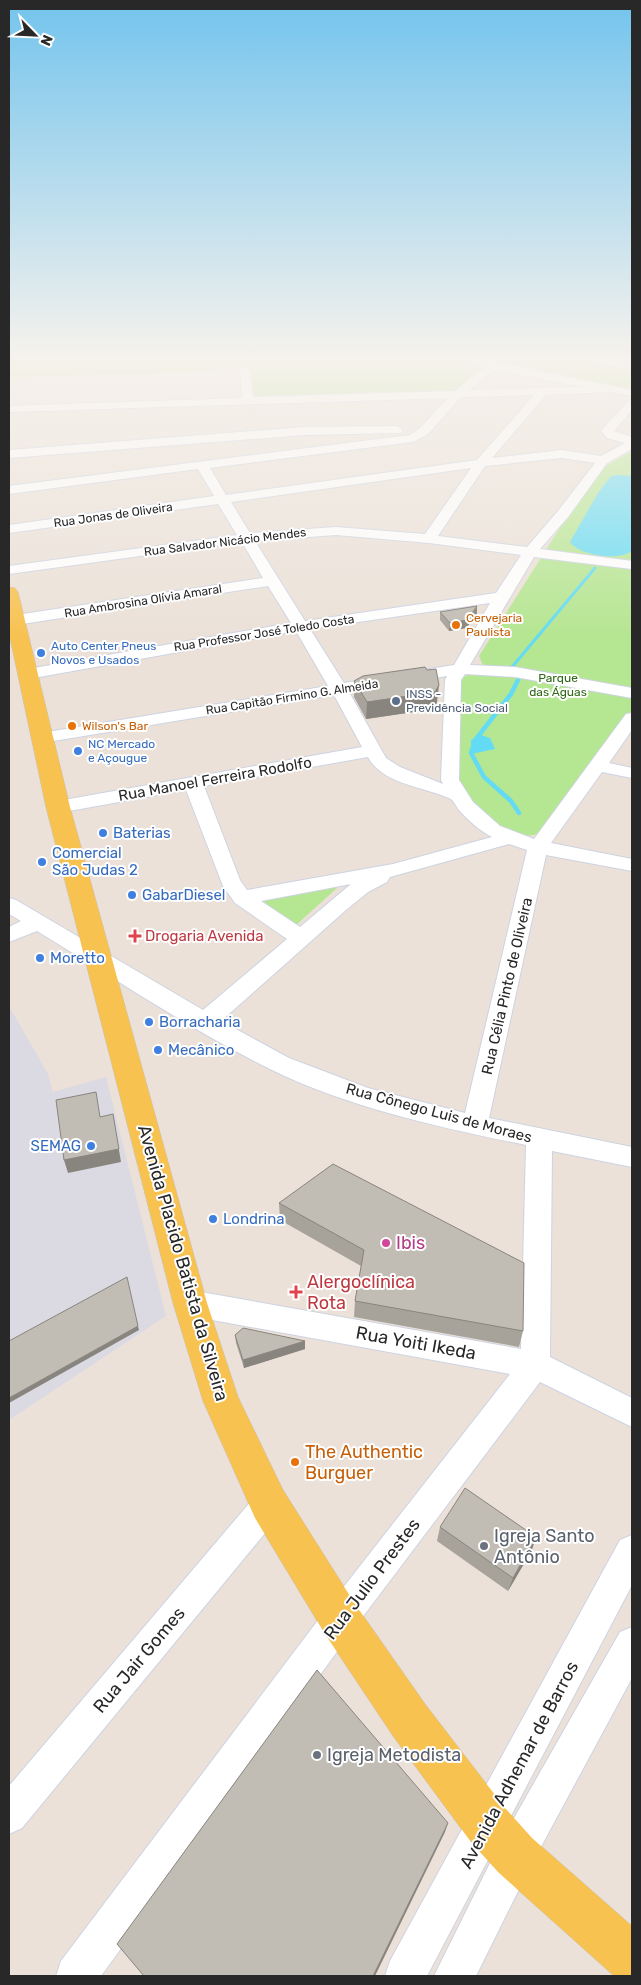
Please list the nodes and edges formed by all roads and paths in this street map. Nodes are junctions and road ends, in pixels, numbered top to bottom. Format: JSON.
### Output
{"nodes":[{"id":1,"x":39,"y":452,"type":"edge"},
{"id":2,"x":312,"y":452,"type":"edge"},
{"id":3,"x":491,"y":452,"type":"edge"},
{"id":4,"x":616,"y":452,"type":"edge"},
{"id":5,"x":9,"y":454,"type":"edge"},
{"id":6,"x":603,"y":460,"type":"junction"},
{"id":7,"x":480,"y":464,"type":"junction"},
{"id":8,"x":202,"y":466,"type":"junction"},
{"id":9,"x":9,"y":490,"type":"edge"},
{"id":10,"x":222,"y":500,"type":"junction"},
{"id":11,"x":9,"y":529,"type":"edge"},
{"id":12,"x":244,"y":538,"type":"junction"},
{"id":13,"x":429,"y":540,"type":"junction"},
{"id":14,"x":530,"y":552,"type":"junction"},
{"id":15,"x":632,"y":565,"type":"edge"},
{"id":16,"x":9,"y":570,"type":"edge"},
{"id":17,"x":271,"y":581,"type":"junction"},
{"id":18,"x":501,"y":597,"type":"junction"},
{"id":19,"x":12,"y":606,"type":"edge"},
{"id":20,"x":299,"y":626,"type":"junction"},
{"id":21,"x":458,"y":670,"type":"junction"},
{"id":22,"x":28,"y":674,"type":"junction"},
{"id":23,"x":338,"y":690,"type":"junction"},
{"id":24,"x":632,"y":693,"type":"edge"},
{"id":25,"x":632,"y":718,"type":"edge"},
{"id":26,"x":41,"y":738,"type":"junction"},
{"id":27,"x":371,"y":751,"type":"junction"},
{"id":28,"x":598,"y":766,"type":"junction"},
{"id":29,"x":632,"y":773,"type":"edge"},
{"id":30,"x":193,"y":783,"type":"junction"},
{"id":31,"x":459,"y":795,"type":"junction"},
{"id":32,"x":58,"y":807,"type":"junction"},
{"id":33,"x":510,"y":838,"type":"junction"},
{"id":34,"x":538,"y":847,"type":"junction"},
{"id":35,"x":632,"y":864,"type":"edge"},
{"id":36,"x":394,"y":870,"type":"junction"},
{"id":37,"x":242,"y":898,"type":"junction"},
{"id":38,"x":9,"y":906,"type":"edge"},
{"id":39,"x":24,"y":921,"type":"edge"},
{"id":40,"x":9,"y":935,"type":"edge"},
{"id":41,"x":301,"y":938,"type":"junction"},
{"id":42,"x":98,"y":957,"type":"junction"},
{"id":43,"x":205,"y":1022,"type":"junction"},
{"id":44,"x":475,"y":1125,"type":"junction"},
{"id":45,"x":539,"y":1139,"type":"junction"},
{"id":46,"x":632,"y":1157,"type":"edge"},
{"id":47,"x":190,"y":1303,"type":"junction"},
{"id":48,"x":535,"y":1365,"type":"junction"},
{"id":49,"x":632,"y":1413,"type":"edge"},
{"id":50,"x":269,"y":1504,"type":"junction"},
{"id":51,"x":632,"y":1552,"type":"edge"},
{"id":52,"x":340,"y":1619,"type":"junction"},
{"id":53,"x":632,"y":1644,"type":"edge"},
{"id":54,"x":9,"y":1815,"type":"edge"},
{"id":55,"x":488,"y":1825,"type":"junction"},
{"id":56,"x":515,"y":1855,"type":"junction"},
{"id":57,"x":632,"y":1959,"type":"edge"},
{"id":58,"x":76,"y":1976,"type":"edge"},
{"id":59,"x":405,"y":1976,"type":"edge"},
{"id":60,"x":454,"y":1976,"type":"edge"}],
"edges":[{"from":1,"to":5,"type":"street"},
{"from":2,"to":8,"type":"street"},
{"from":3,"to":7,"type":"street"},
{"from":4,"to":6,"type":"street"},
{"from":6,"to":7,"type":"street","name":"Rua Jonas de Oliveira"},
{"from":6,"to":14,"type":"street"},
{"from":7,"to":10,"type":"street","name":"Rua Jonas de Oliveira"},
{"from":7,"to":13,"type":"street"},
{"from":8,"to":9,"type":"street"},
{"from":8,"to":10,"type":"street"},
{"from":10,"to":11,"type":"street","name":"Rua Jonas de Oliveira"},
{"from":10,"to":12,"type":"street"},
{"from":12,"to":13,"type":"street","name":"Rua Salvador Nicácio Mendes"},
{"from":12,"to":16,"type":"street","name":"Rua Salvador Nicácio Mendes"},
{"from":12,"to":17,"type":"street"},
{"from":13,"to":14,"type":"street","name":"Rua Salvador Nicácio Mendes"},
{"from":14,"to":15,"type":"street","name":"Rua Salvador Nicácio Mendes"},
{"from":14,"to":18,"type":"street"},
{"from":17,"to":19,"type":"street","name":"Rua Ambrosina Olívia Amaral"},
{"from":17,"to":20,"type":"street"},
{"from":18,"to":20,"type":"street","name":"Rua Professor José Toledo Costa"},
{"from":18,"to":21,"type":"street"},
{"from":19,"to":22,"type":"main road","name":"Avenida Placido Batista da Silveira"},
{"from":20,"to":22,"type":"street","name":"Rua Professor José Toledo Costa"},
{"from":20,"to":23,"type":"street"},
{"from":21,"to":23,"type":"street","name":"Rua Capitão Firmino G. Almeida"},
{"from":21,"to":24,"type":"street","name":"Rua Capitão Firmino G. Almeida"},
{"from":21,"to":31,"type":"street"},
{"from":22,"to":26,"type":"main road","name":"Avenida Placido Batista da Silveira"},
{"from":23,"to":26,"type":"street","name":"Rua Capitão Firmino G. Almeida"},
{"from":23,"to":27,"type":"street"},
{"from":25,"to":28,"type":"street"},
{"from":26,"to":32,"type":"main road","name":"Avenida Placido Batista da Silveira"},
{"from":27,"to":30,"type":"street","name":"Rua Manoel Ferreira Rodolfo"},
{"from":27,"to":31,"type":"street"},
{"from":28,"to":29,"type":"street"},
{"from":28,"to":34,"type":"street"},
{"from":30,"to":32,"type":"street","name":"Rua Manoel Ferreira Rodolfo"},
{"from":30,"to":37,"type":"street"},
{"from":31,"to":33,"type":"street"},
{"from":32,"to":42,"type":"main road","name":"Avenida Placido Batista da Silveira"},
{"from":33,"to":34,"type":"street"},
{"from":33,"to":36,"type":"street"},
{"from":34,"to":35,"type":"street"},
{"from":34,"to":44,"type":"street","name":"Rua Célia Pinto de Oliveira"},
{"from":36,"to":37,"type":"street"},
{"from":36,"to":41,"type":"street"},
{"from":37,"to":41,"type":"street"},
{"from":38,"to":39,"type":"street","name":"Rua Cônego Luis de Moraes"},
{"from":39,"to":40,"type":"street"},
{"from":39,"to":42,"type":"street","name":"Rua Cônego Luis de Moraes"},
{"from":41,"to":43,"type":"street"},
{"from":42,"to":43,"type":"street","name":"Rua Cônego Luis de Moraes"},
{"from":42,"to":47,"type":"main road","name":"Avenida Placido Batista da Silveira"},
{"from":43,"to":44,"type":"street","name":"Rua Cônego Luis de Moraes"},
{"from":44,"to":45,"type":"street","name":"Rua Cônego Luis de Moraes"},
{"from":45,"to":46,"type":"street","name":"Rua Cônego Luis de Moraes"},
{"from":45,"to":48,"type":"street"},
{"from":47,"to":48,"type":"street","name":"Rua Yoiti Ikeda"},
{"from":47,"to":50,"type":"main road","name":"Avenida Placido Batista da Silveira"},
{"from":48,"to":49,"type":"street","name":"Rua Yoiti Ikeda"},
{"from":48,"to":52,"type":"street","name":"Rua Julio Prestes"},
{"from":50,"to":52,"type":"main road","name":"Avenida Placido Batista da Silveira"},
{"from":50,"to":54,"type":"street","name":"Rua Jair Gomes"},
{"from":51,"to":55,"type":"street","name":"Avenida Adhemar de Barros"},
{"from":52,"to":55,"type":"main road","name":"Avenida Placido Batista da Silveira"},
{"from":52,"to":58,"type":"street","name":"Rua Julio Prestes"},
{"from":53,"to":56,"type":"street"},
{"from":55,"to":56,"type":"main road","name":"Avenida Placido Batista da Silveira"},
{"from":55,"to":59,"type":"street","name":"Avenida Adhemar de Barros"},
{"from":56,"to":57,"type":"main road","name":"Avenida Placido Batista da Silveira"},
{"from":56,"to":60,"type":"street"}]}
